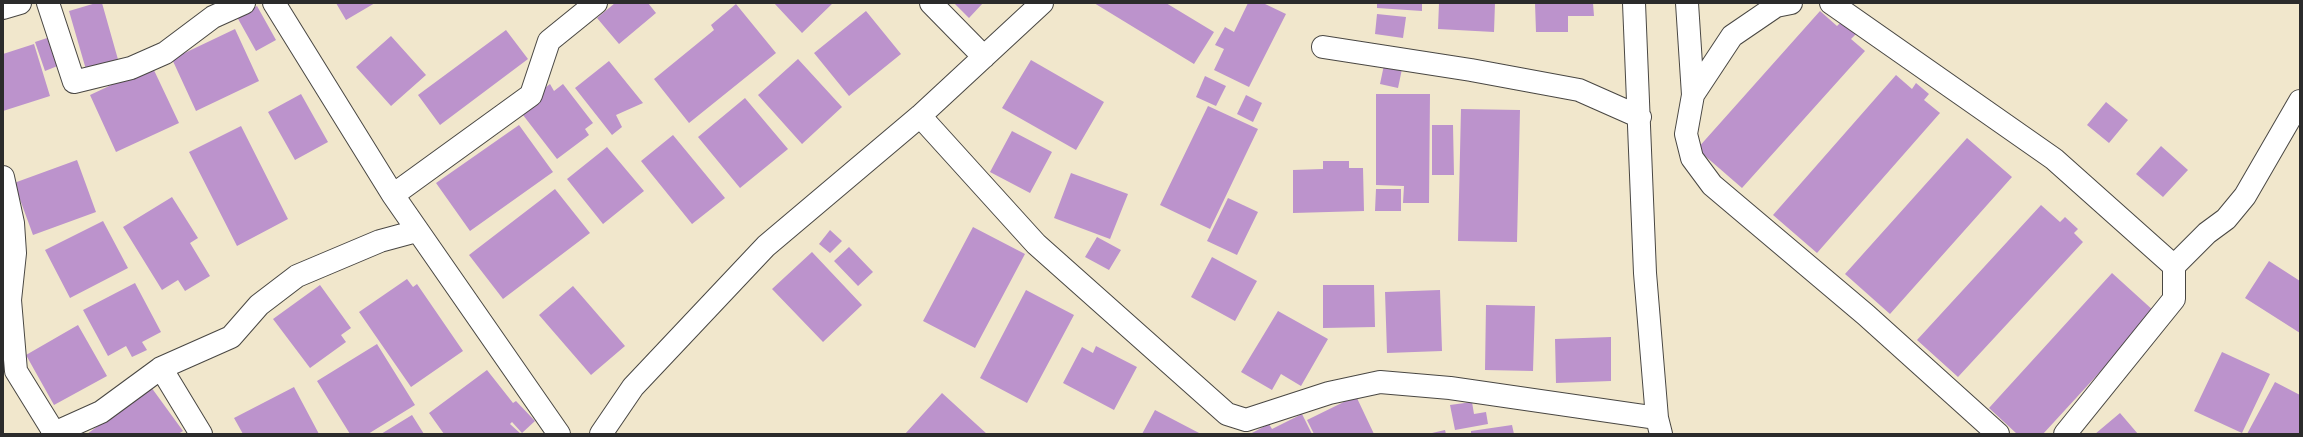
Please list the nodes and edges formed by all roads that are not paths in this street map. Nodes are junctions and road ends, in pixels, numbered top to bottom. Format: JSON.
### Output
{"nodes":[{"id":1,"x":20,"y":3,"type":"edge"},
{"id":2,"x":48,"y":3,"type":"edge"},
{"id":3,"x":244,"y":3,"type":"edge"},
{"id":4,"x":274,"y":3,"type":"edge"},
{"id":5,"x":596,"y":3,"type":"edge"},
{"id":6,"x":931,"y":3,"type":"edge"},
{"id":7,"x":1042,"y":3,"type":"edge"},
{"id":8,"x":1634,"y":3,"type":"edge"},
{"id":9,"x":1687,"y":3,"type":"edge"},
{"id":10,"x":1791,"y":3,"type":"edge"},
{"id":11,"x":1831,"y":3,"type":"edge"},
{"id":12,"x":3,"y":8,"type":"edge"},
{"id":13,"x":1323,"y":47,"type":"dead end"},
{"id":14,"x":984,"y":57,"type":"junction"},
{"id":15,"x":1693,"y":95,"type":"junction"},
{"id":16,"x":2300,"y":101,"type":"edge"},
{"id":17,"x":920,"y":116,"type":"junction"},
{"id":18,"x":1640,"y":117,"type":"junction"},
{"id":19,"x":3,"y":177,"type":"edge"},
{"id":20,"x":393,"y":195,"type":"junction"},
{"id":21,"x":417,"y":231,"type":"junction"},
{"id":22,"x":2174,"y":266,"type":"junction"},
{"id":23,"x":162,"y":368,"type":"junction"},
{"id":24,"x":1659,"y":426,"type":"edge"},
{"id":25,"x":1241,"y":427,"type":"edge"},
{"id":26,"x":54,"y":434,"type":"edge"},
{"id":27,"x":201,"y":434,"type":"edge"},
{"id":28,"x":560,"y":434,"type":"edge"},
{"id":29,"x":601,"y":434,"type":"edge"},
{"id":30,"x":1998,"y":434,"type":"edge"},
{"id":31,"x":2065,"y":434,"type":"edge"}],
"edges":[{"from":1,"to":12,"type":"street"},
{"from":2,"to":3,"type":"street"},
{"from":4,"to":20,"type":"street"},
{"from":5,"to":20,"type":"street"},
{"from":6,"to":14,"type":"street"},
{"from":7,"to":14,"type":"street"},
{"from":8,"to":18,"type":"street"},
{"from":9,"to":15,"type":"street"},
{"from":10,"to":15,"type":"street"},
{"from":11,"to":22,"type":"street"},
{"from":13,"to":18,"type":"street"},
{"from":14,"to":17,"type":"street"},
{"from":15,"to":30,"type":"street"},
{"from":16,"to":22,"type":"street"},
{"from":17,"to":25,"type":"street"},
{"from":17,"to":29,"type":"street"},
{"from":18,"to":24,"type":"street"},
{"from":19,"to":26,"type":"street"},
{"from":20,"to":21,"type":"street"},
{"from":21,"to":23,"type":"street"},
{"from":21,"to":28,"type":"street"},
{"from":22,"to":31,"type":"street"},
{"from":23,"to":26,"type":"street"},
{"from":23,"to":27,"type":"street"},
{"from":24,"to":25,"type":"street"}]}
